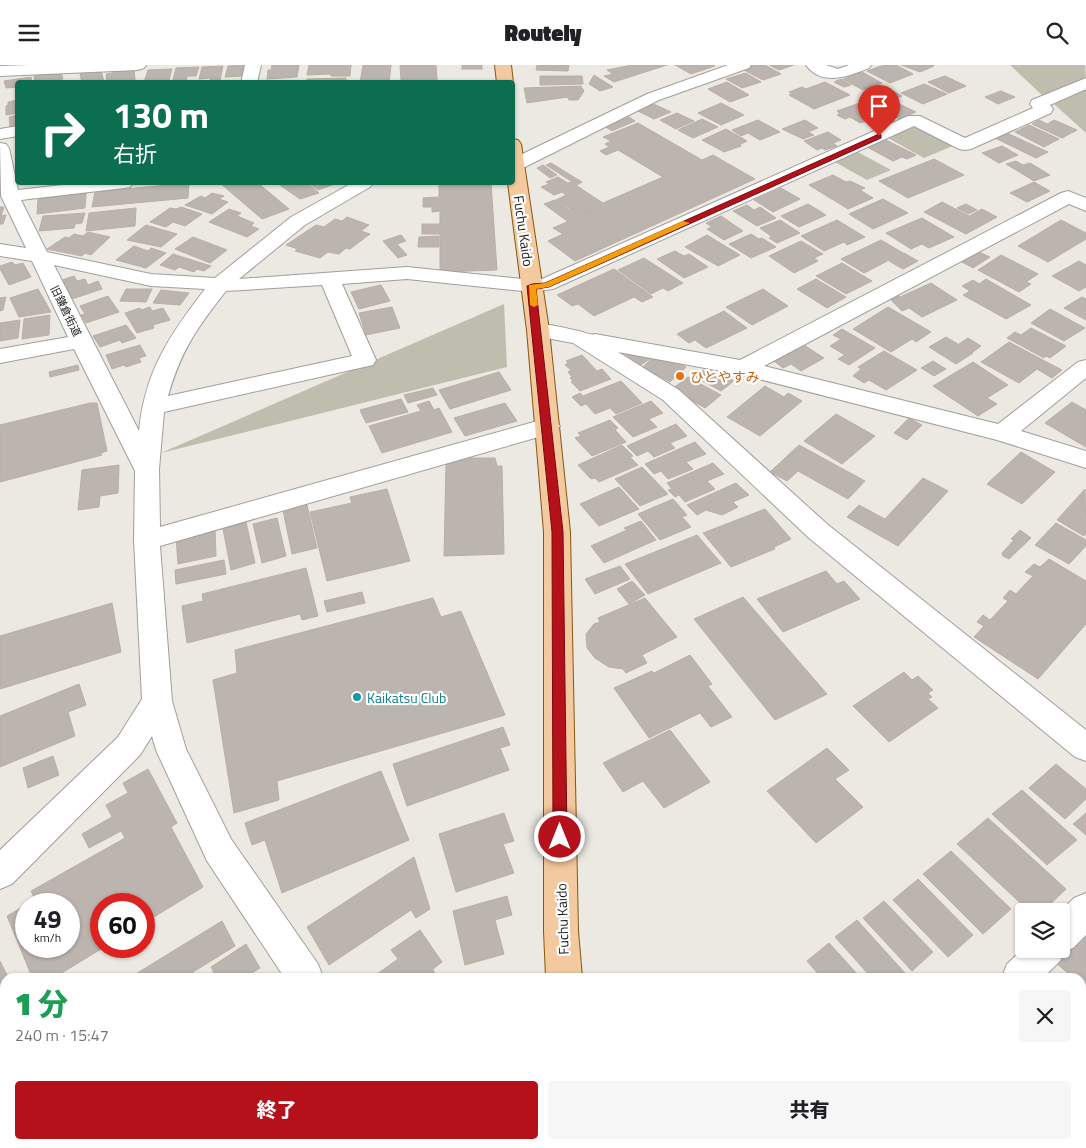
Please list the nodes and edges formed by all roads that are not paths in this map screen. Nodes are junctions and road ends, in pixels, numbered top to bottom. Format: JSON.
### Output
{"nodes":[{"id":1,"x":138,"y":65,"type":"edge"},
{"id":2,"x":253,"y":65,"type":"edge"},
{"id":3,"x":503,"y":65,"type":"edge"},
{"id":4,"x":743,"y":65,"type":"edge"},
{"id":5,"x":814,"y":65,"type":"edge"},
{"id":6,"x":863,"y":65,"type":"edge"},
{"id":7,"x":0,"y":71,"type":"edge"},
{"id":8,"x":250,"y":80,"type":"edge"},
{"id":9,"x":505,"y":80,"type":"edge"},
{"id":10,"x":1086,"y":83,"type":"edge"},
{"id":11,"x":15,"y":132,"type":"edge"},
{"id":12,"x":0,"y":134,"type":"edge"},
{"id":13,"x":0,"y":152,"type":"edge"},
{"id":14,"x":515,"y":154,"type":"edge"},
{"id":15,"x":515,"y":161,"type":"edge"},
{"id":16,"x":45,"y":185,"type":"edge"},
{"id":17,"x":361,"y":185,"type":"edge"},
{"id":18,"x":6,"y":186,"type":"edge"},
{"id":19,"x":1086,"y":205,"type":"edge"},
{"id":20,"x":0,"y":250,"type":"edge"},
{"id":21,"x":40,"y":256,"type":"junction"},
{"id":22,"x":330,"y":280,"type":"junction"},
{"id":23,"x":220,"y":284,"type":"junction"},
{"id":24,"x":532,"y":286,"type":"junction"},
{"id":25,"x":538,"y":330,"type":"junction"},
{"id":26,"x":580,"y":338,"type":"junction"},
{"id":27,"x":81,"y":341,"type":"junction"},
{"id":28,"x":0,"y":356,"type":"edge"},
{"id":29,"x":743,"y":367,"type":"junction"},
{"id":30,"x":1086,"y":367,"type":"edge"},
{"id":31,"x":153,"y":407,"type":"junction"},
{"id":32,"x":548,"y":426,"type":"junction"},
{"id":33,"x":1002,"y":433,"type":"junction"},
{"id":34,"x":1086,"y":460,"type":"edge"},
{"id":35,"x":146,"y":469,"type":"junction"},
{"id":36,"x":147,"y":540,"type":"junction"},
{"id":37,"x":157,"y":701,"type":"junction"},
{"id":38,"x":1086,"y":748,"type":"edge"},
{"id":39,"x":0,"y":873,"type":"edge"},
{"id":40,"x":1086,"y":910,"type":"edge"},
{"id":41,"x":1070,"y":926,"type":"edge"},
{"id":42,"x":1039,"y":958,"type":"edge"},
{"id":43,"x":302,"y":973,"type":"edge"},
{"id":44,"x":564,"y":973,"type":"edge"},
{"id":45,"x":1024,"y":973,"type":"edge"}],
"edges":[{"from":1,"to":7,"type":"street"},
{"from":2,"to":8,"type":"street"},
{"from":3,"to":9,"type":"main road"},
{"from":4,"to":14,"type":"street"},
{"from":5,"to":6,"type":"street"},
{"from":10,"to":24,"type":"street"},
{"from":11,"to":12,"type":"street"},
{"from":13,"to":18,"type":"street","name":"旧鎌倉街道"},
{"from":15,"to":24,"type":"main road","name":"Fuchu Kaido"},
{"from":16,"to":18,"type":"street"},
{"from":17,"to":23,"type":"street"},
{"from":18,"to":21,"type":"street","name":"旧鎌倉街道"},
{"from":19,"to":29,"type":"street"},
{"from":20,"to":21,"type":"street"},
{"from":21,"to":23,"type":"street"},
{"from":21,"to":27,"type":"street","name":"旧鎌倉街道"},
{"from":22,"to":23,"type":"street"},
{"from":22,"to":24,"type":"street"},
{"from":22,"to":31,"type":"street"},
{"from":23,"to":31,"type":"street"},
{"from":24,"to":25,"type":"main road","name":"Fuchu Kaido"},
{"from":25,"to":26,"type":"street"},
{"from":25,"to":32,"type":"main road","name":"Fuchu Kaido"},
{"from":26,"to":29,"type":"street"},
{"from":26,"to":38,"type":"street"},
{"from":27,"to":28,"type":"street"},
{"from":27,"to":35,"type":"street","name":"旧鎌倉街道"},
{"from":29,"to":33,"type":"street"},
{"from":30,"to":33,"type":"street"},
{"from":31,"to":35,"type":"street"},
{"from":32,"to":36,"type":"street"},
{"from":32,"to":44,"type":"main road","name":"Fuchu Kaido"},
{"from":33,"to":34,"type":"street"},
{"from":35,"to":36,"type":"street"},
{"from":36,"to":37,"type":"street"},
{"from":37,"to":39,"type":"street"},
{"from":37,"to":43,"type":"street"},
{"from":40,"to":41,"type":"street"},
{"from":42,"to":45,"type":"street"}]}
